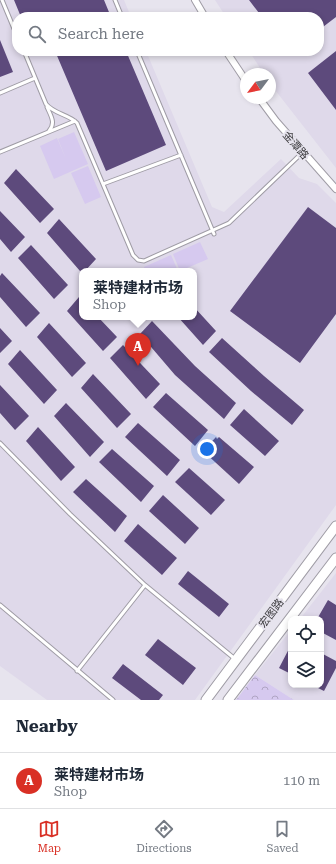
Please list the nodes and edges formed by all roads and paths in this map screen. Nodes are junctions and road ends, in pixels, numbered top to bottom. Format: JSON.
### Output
{"nodes":[{"id":1,"x":2,"y":0,"type":"edge"},
{"id":2,"x":115,"y":0,"type":"edge"},
{"id":3,"x":195,"y":0,"type":"edge"},
{"id":4,"x":120,"y":12,"type":"edge"},
{"id":5,"x":202,"y":12,"type":"edge"},
{"id":6,"x":12,"y":24,"type":"edge"},
{"id":7,"x":26,"y":56,"type":"edge"},
{"id":8,"x":139,"y":56,"type":"edge"},
{"id":9,"x":229,"y":56,"type":"edge"},
{"id":10,"x":240,"y":71,"type":"edge"},
{"id":11,"x":35,"y":78,"type":"junction"},
{"id":12,"x":0,"y":93,"type":"edge"},
{"id":13,"x":46,"y":104,"type":"junction"},
{"id":14,"x":263,"y":104,"type":"edge"},
{"id":15,"x":75,"y":121,"type":"junction"},
{"id":16,"x":49,"y":132,"type":"junction"},
{"id":17,"x":0,"y":152,"type":"edge"},
{"id":18,"x":303,"y":152,"type":"junction"},
{"id":19,"x":181,"y":155,"type":"junction"},
{"id":20,"x":103,"y":184,"type":"junction"},
{"id":21,"x":336,"y":189,"type":"edge"},
{"id":22,"x":213,"y":232,"type":"junction"},
{"id":23,"x":0,"y":442,"type":"edge"},
{"id":24,"x":336,"y":526,"type":"edge"},
{"id":25,"x":336,"y":558,"type":"edge"},
{"id":26,"x":145,"y":585,"type":"junction"},
{"id":27,"x":0,"y":605,"type":"edge"},
{"id":28,"x":236,"y":660,"type":"junction"},
{"id":29,"x":77,"y":671,"type":"junction"},
{"id":30,"x":113,"y":700,"type":"edge"},
{"id":31,"x":206,"y":700,"type":"edge"},
{"id":32,"x":228,"y":700,"type":"edge"}],
"edges":[{"from":1,"to":6,"type":"lane"},
{"from":2,"to":4,"type":"lane"},
{"from":3,"to":5,"type":"street"},
{"from":7,"to":11,"type":"lane"},
{"from":8,"to":19,"type":"lane"},
{"from":9,"to":10,"type":"street"},
{"from":11,"to":12,"type":"lane"},
{"from":11,"to":13,"type":"lane"},
{"from":13,"to":15,"type":"lane"},
{"from":13,"to":16,"type":"lane"},
{"from":14,"to":18,"type":"street","name":"金潭路"},
{"from":15,"to":16,"type":"lane"},
{"from":15,"to":20,"type":"lane"},
{"from":16,"to":17,"type":"lane"},
{"from":18,"to":21,"type":"street","name":"金潭路"},
{"from":18,"to":22,"type":"lane"},
{"from":19,"to":20,"type":"lane"},
{"from":19,"to":22,"type":"lane"},
{"from":20,"to":22,"type":"lane"},
{"from":23,"to":26,"type":"lane"},
{"from":24,"to":28,"type":"main road","name":"宏图路"},
{"from":25,"to":32,"type":"main road","name":"宏图路"},
{"from":26,"to":28,"type":"lane"},
{"from":26,"to":29,"type":"lane"},
{"from":27,"to":29,"type":"lane"},
{"from":28,"to":31,"type":"main road","name":"宏图路"},
{"from":29,"to":30,"type":"lane"}]}
